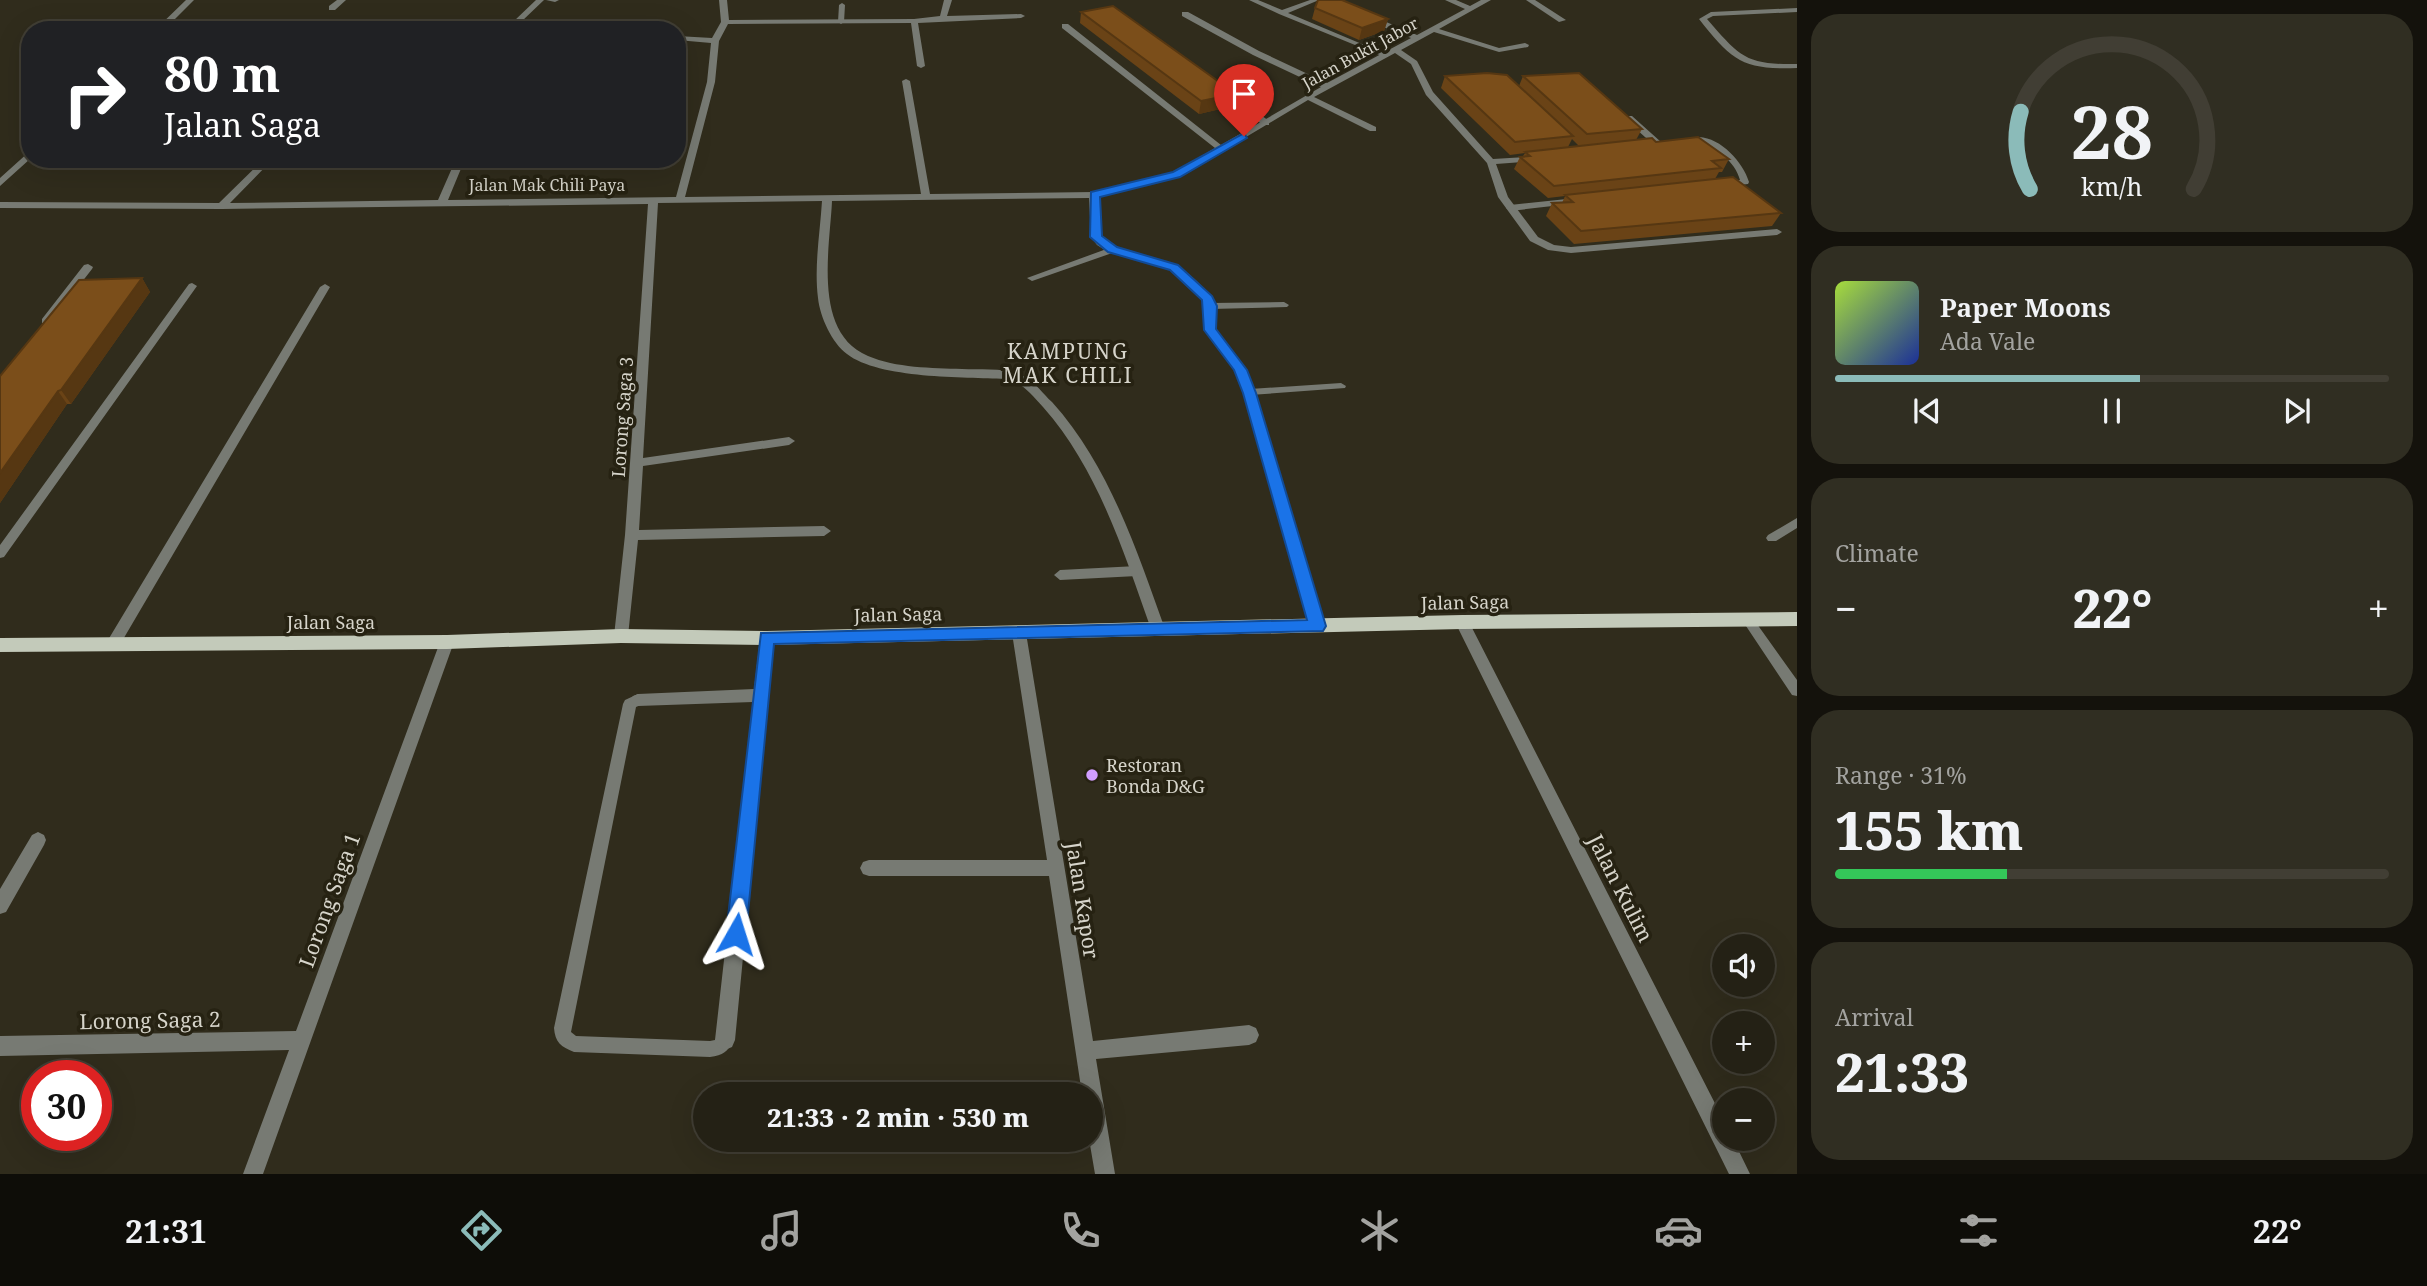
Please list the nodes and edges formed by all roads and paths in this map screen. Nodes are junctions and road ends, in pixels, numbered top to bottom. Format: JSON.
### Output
{"nodes":[{"id":1,"x":190,"y":0,"type":"edge"},
{"id":2,"x":342,"y":0,"type":"edge"},
{"id":3,"x":540,"y":0,"type":"edge"},
{"id":4,"x":723,"y":0,"type":"edge"},
{"id":5,"x":948,"y":0,"type":"edge"},
{"id":6,"x":1252,"y":0,"type":"edge"},
{"id":7,"x":1316,"y":0,"type":"edge"},
{"id":8,"x":1449,"y":0,"type":"edge"},
{"id":9,"x":1487,"y":0,"type":"edge"},
{"id":10,"x":1530,"y":0,"type":"edge"},
{"id":11,"x":842,"y":5,"type":"dead end"},
{"id":12,"x":332,"y":8,"type":"dead end"},
{"id":13,"x":1469,"y":8,"type":"junction"},
{"id":14,"x":1797,"y":10,"type":"edge"},
{"id":15,"x":1281,"y":13,"type":"junction"},
{"id":16,"x":1185,"y":14,"type":"dead end"},
{"id":17,"x":1360,"y":14,"type":"edge"},
{"id":18,"x":1021,"y":16,"type":"dead end"},
{"id":19,"x":943,"y":18,"type":"junction"},
{"id":20,"x":1562,"y":20,"type":"dead end"},
{"id":21,"x":168,"y":21,"type":"edge"},
{"id":22,"x":518,"y":21,"type":"edge"},
{"id":23,"x":914,"y":21,"type":"junction"},
{"id":24,"x":725,"y":22,"type":"junction"},
{"id":25,"x":841,"y":22,"type":"junction"},
{"id":26,"x":1065,"y":26,"type":"dead end"},
{"id":27,"x":1432,"y":29,"type":"junction"},
{"id":28,"x":1417,"y":38,"type":"junction"},
{"id":29,"x":686,"y":39,"type":"edge"},
{"id":30,"x":715,"y":41,"type":"junction"},
{"id":31,"x":1525,"y":45,"type":"dead end"},
{"id":32,"x":1395,"y":49,"type":"junction"},
{"id":33,"x":1384,"y":55,"type":"junction"},
{"id":34,"x":921,"y":66,"type":"dead end"},
{"id":35,"x":1797,"y":66,"type":"edge"},
{"id":36,"x":906,"y":81,"type":"dead end"},
{"id":37,"x":1211,"y":84,"type":"edge"},
{"id":38,"x":1328,"y":87,"type":"junction"},
{"id":39,"x":1308,"y":97,"type":"junction"},
{"id":40,"x":1617,"y":107,"type":"edge"},
{"id":41,"x":1266,"y":123,"type":"junction"},
{"id":42,"x":1373,"y":129,"type":"dead end"},
{"id":43,"x":1702,"y":139,"type":"joint"},
{"id":44,"x":1685,"y":141,"type":"edge"},
{"id":45,"x":1672,"y":143,"type":"edge"},
{"id":46,"x":1658,"y":144,"type":"junction"},
{"id":47,"x":1645,"y":146,"type":"edge"},
{"id":48,"x":1221,"y":149,"type":"junction"},
{"id":49,"x":1553,"y":156,"type":"edge"},
{"id":50,"x":1491,"y":162,"type":"junction"},
{"id":51,"x":21,"y":163,"type":"edge"},
{"id":52,"x":260,"y":168,"type":"edge"},
{"id":53,"x":457,"y":168,"type":"edge"},
{"id":54,"x":0,"y":183,"type":"edge"},
{"id":55,"x":1713,"y":186,"type":"edge"},
{"id":56,"x":1094,"y":195,"type":"junction"},
{"id":57,"x":926,"y":196,"type":"junction"},
{"id":58,"x":827,"y":197,"type":"junction"},
{"id":59,"x":680,"y":199,"type":"junction"},
{"id":60,"x":443,"y":201,"type":"junction"},
{"id":61,"x":653,"y":201,"type":"junction"},
{"id":62,"x":1577,"y":201,"type":"edge"},
{"id":63,"x":0,"y":205,"type":"edge"},
{"id":64,"x":222,"y":205,"type":"junction"},
{"id":65,"x":1510,"y":208,"type":"junction"},
{"id":66,"x":1777,"y":232,"type":"dead end"},
{"id":67,"x":1112,"y":250,"type":"junction"},
{"id":68,"x":88,"y":267,"type":"dead end"},
{"id":69,"x":1032,"y":278,"type":"dead end"},
{"id":70,"x":192,"y":286,"type":"dead end"},
{"id":71,"x":325,"y":286,"type":"dead end"},
{"id":72,"x":1284,"y":305,"type":"dead end"},
{"id":73,"x":1211,"y":306,"type":"junction"},
{"id":74,"x":40,"y":328,"type":"edge"},
{"id":75,"x":1341,"y":386,"type":"dead end"},
{"id":76,"x":1250,"y":393,"type":"junction"},
{"id":77,"x":789,"y":441,"type":"dead end"},
{"id":78,"x":637,"y":463,"type":"junction"},
{"id":79,"x":1797,"y":522,"type":"edge"},
{"id":80,"x":824,"y":531,"type":"dead end"},
{"id":81,"x":632,"y":535,"type":"junction"},
{"id":82,"x":1772,"y":538,"type":"dead end"},
{"id":83,"x":0,"y":554,"type":"edge"},
{"id":84,"x":1137,"y":571,"type":"junction"},
{"id":85,"x":1060,"y":575,"type":"dead end"},
{"id":86,"x":1797,"y":619,"type":"edge"},
{"id":87,"x":1748,"y":620,"type":"junction"},
{"id":88,"x":1462,"y":622,"type":"junction"},
{"id":89,"x":1317,"y":626,"type":"junction"},
{"id":90,"x":1158,"y":629,"type":"junction"},
{"id":91,"x":1018,"y":633,"type":"junction"},
{"id":92,"x":621,"y":636,"type":"junction"},
{"id":93,"x":766,"y":638,"type":"junction"},
{"id":94,"x":447,"y":642,"type":"junction"},
{"id":95,"x":113,"y":644,"type":"junction"},
{"id":96,"x":0,"y":645,"type":"edge"},
{"id":97,"x":1797,"y":691,"type":"edge"},
{"id":98,"x":761,"y":695,"type":"junction"},
{"id":99,"x":638,"y":700,"type":"joint"},
{"id":100,"x":38,"y":840,"type":"dead end"},
{"id":101,"x":869,"y":868,"type":"dead end"},
{"id":102,"x":1054,"y":868,"type":"junction"},
{"id":103,"x":0,"y":906,"type":"edge"},
{"id":104,"x":1249,"y":1035,"type":"dead end"},
{"id":105,"x":302,"y":1040,"type":"junction"},
{"id":106,"x":725,"y":1040,"type":"joint"},
{"id":107,"x":0,"y":1046,"type":"edge"},
{"id":108,"x":1085,"y":1051,"type":"junction"},
{"id":109,"x":253,"y":1174,"type":"edge"},
{"id":110,"x":1105,"y":1174,"type":"edge"},
{"id":111,"x":1740,"y":1174,"type":"edge"}],
"edges":[{"from":1,"to":21,"type":"street"},
{"from":2,"to":12,"type":"street"},
{"from":3,"to":22,"type":"street"},
{"from":4,"to":24,"type":"street"},
{"from":5,"to":19,"type":"street"},
{"from":6,"to":15,"type":"lane"},
{"from":7,"to":15,"type":"lane"},
{"from":8,"to":13,"type":"street"},
{"from":9,"to":13,"type":"street","name":"Jalan Bukit Jabor"},
{"from":10,"to":20,"type":"street"},
{"from":11,"to":25,"type":"lane"},
{"from":13,"to":27,"type":"street","name":"Jalan Bukit Jabor"},
{"from":14,"to":35,"type":"street"},
{"from":15,"to":33,"type":"lane"},
{"from":16,"to":38,"type":"street"},
{"from":17,"to":28,"type":"street"},
{"from":18,"to":19,"type":"street"},
{"from":19,"to":23,"type":"street"},
{"from":23,"to":25,"type":"street"},
{"from":23,"to":34,"type":"street"},
{"from":24,"to":25,"type":"street"},
{"from":24,"to":30,"type":"street"},
{"from":26,"to":48,"type":"street"},
{"from":27,"to":28,"type":"street","name":"Jalan Bukit Jabor"},
{"from":27,"to":31,"type":"street"},
{"from":28,"to":32,"type":"street","name":"Jalan Bukit Jabor"},
{"from":29,"to":30,"type":"street"},
{"from":30,"to":59,"type":"street"},
{"from":32,"to":33,"type":"street","name":"Jalan Bukit Jabor"},
{"from":32,"to":50,"type":"street"},
{"from":33,"to":38,"type":"street","name":"Jalan Bukit Jabor"},
{"from":36,"to":57,"type":"street"},
{"from":37,"to":41,"type":"lane"},
{"from":38,"to":39,"type":"street","name":"Jalan Bukit Jabor"},
{"from":39,"to":41,"type":"street","name":"Jalan Bukit Jabor"},
{"from":39,"to":42,"type":"street"},
{"from":40,"to":46,"type":"street"},
{"from":41,"to":48,"type":"street","name":"Jalan Bukit Jabor"},
{"from":43,"to":44,"type":"street"},
{"from":43,"to":55,"type":"lane"},
{"from":45,"to":46,"type":"street"},
{"from":46,"to":47,"type":"street"},
{"from":48,"to":56,"type":"street","name":"Jalan Bukit Jabor"},
{"from":49,"to":50,"type":"street"},
{"from":50,"to":65,"type":"street"},
{"from":51,"to":54,"type":"street"},
{"from":52,"to":64,"type":"street"},
{"from":53,"to":60,"type":"street"},
{"from":56,"to":57,"type":"street","name":"Jalan Mak Chili Paya"},
{"from":56,"to":67,"type":"street"},
{"from":57,"to":58,"type":"street","name":"Jalan Mak Chili Paya"},
{"from":58,"to":59,"type":"street","name":"Jalan Mak Chili Paya"},
{"from":58,"to":84,"type":"street"},
{"from":59,"to":61,"type":"street","name":"Jalan Mak Chili Paya"},
{"from":60,"to":61,"type":"street","name":"Jalan Mak Chili Paya"},
{"from":60,"to":64,"type":"street","name":"Jalan Mak Chili Paya"},
{"from":61,"to":78,"type":"street","name":"Lorong Saga 3"},
{"from":62,"to":65,"type":"lane"},
{"from":63,"to":64,"type":"street","name":"Jalan Mak Chili Paya"},
{"from":65,"to":66,"type":"street"},
{"from":67,"to":69,"type":"lane"},
{"from":67,"to":73,"type":"street"},
{"from":68,"to":74,"type":"street"},
{"from":70,"to":83,"type":"lane"},
{"from":71,"to":95,"type":"street"},
{"from":72,"to":73,"type":"lane"},
{"from":73,"to":76,"type":"street"},
{"from":75,"to":76,"type":"lane"},
{"from":76,"to":89,"type":"street"},
{"from":77,"to":78,"type":"street"},
{"from":78,"to":81,"type":"street","name":"Lorong Saga 3"},
{"from":79,"to":82,"type":"lane"},
{"from":80,"to":81,"type":"street"},
{"from":81,"to":92,"type":"street","name":"Lorong Saga 3"},
{"from":84,"to":85,"type":"lane"},
{"from":84,"to":90,"type":"street"},
{"from":86,"to":87,"type":"main road","name":"Jalan Saga"},
{"from":87,"to":88,"type":"main road","name":"Jalan Saga"},
{"from":87,"to":97,"type":"lane"},
{"from":88,"to":89,"type":"main road","name":"Jalan Saga"},
{"from":88,"to":111,"type":"street","name":"Jalan Kulim"},
{"from":89,"to":90,"type":"main road","name":"Jalan Saga"},
{"from":90,"to":91,"type":"main road","name":"Jalan Saga"},
{"from":91,"to":93,"type":"main road","name":"Jalan Saga"},
{"from":91,"to":102,"type":"street","name":"Jalan Kapor"},
{"from":92,"to":93,"type":"main road","name":"Jalan Saga"},
{"from":92,"to":94,"type":"main road","name":"Jalan Saga"},
{"from":93,"to":98,"type":"street"},
{"from":94,"to":95,"type":"main road","name":"Jalan Saga"},
{"from":94,"to":105,"type":"street","name":"Lorong Saga 1"},
{"from":95,"to":96,"type":"main road","name":"Jalan Saga"},
{"from":98,"to":99,"type":"street"},
{"from":98,"to":106,"type":"street"},
{"from":99,"to":106,"type":"lane"},
{"from":100,"to":103,"type":"street"},
{"from":101,"to":102,"type":"street"},
{"from":102,"to":108,"type":"street","name":"Jalan Kapor"},
{"from":104,"to":108,"type":"street"},
{"from":105,"to":107,"type":"street","name":"Lorong Saga 2"},
{"from":105,"to":109,"type":"street","name":"Lorong Saga 1"},
{"from":108,"to":110,"type":"street","name":"Jalan Kapor"}]}
